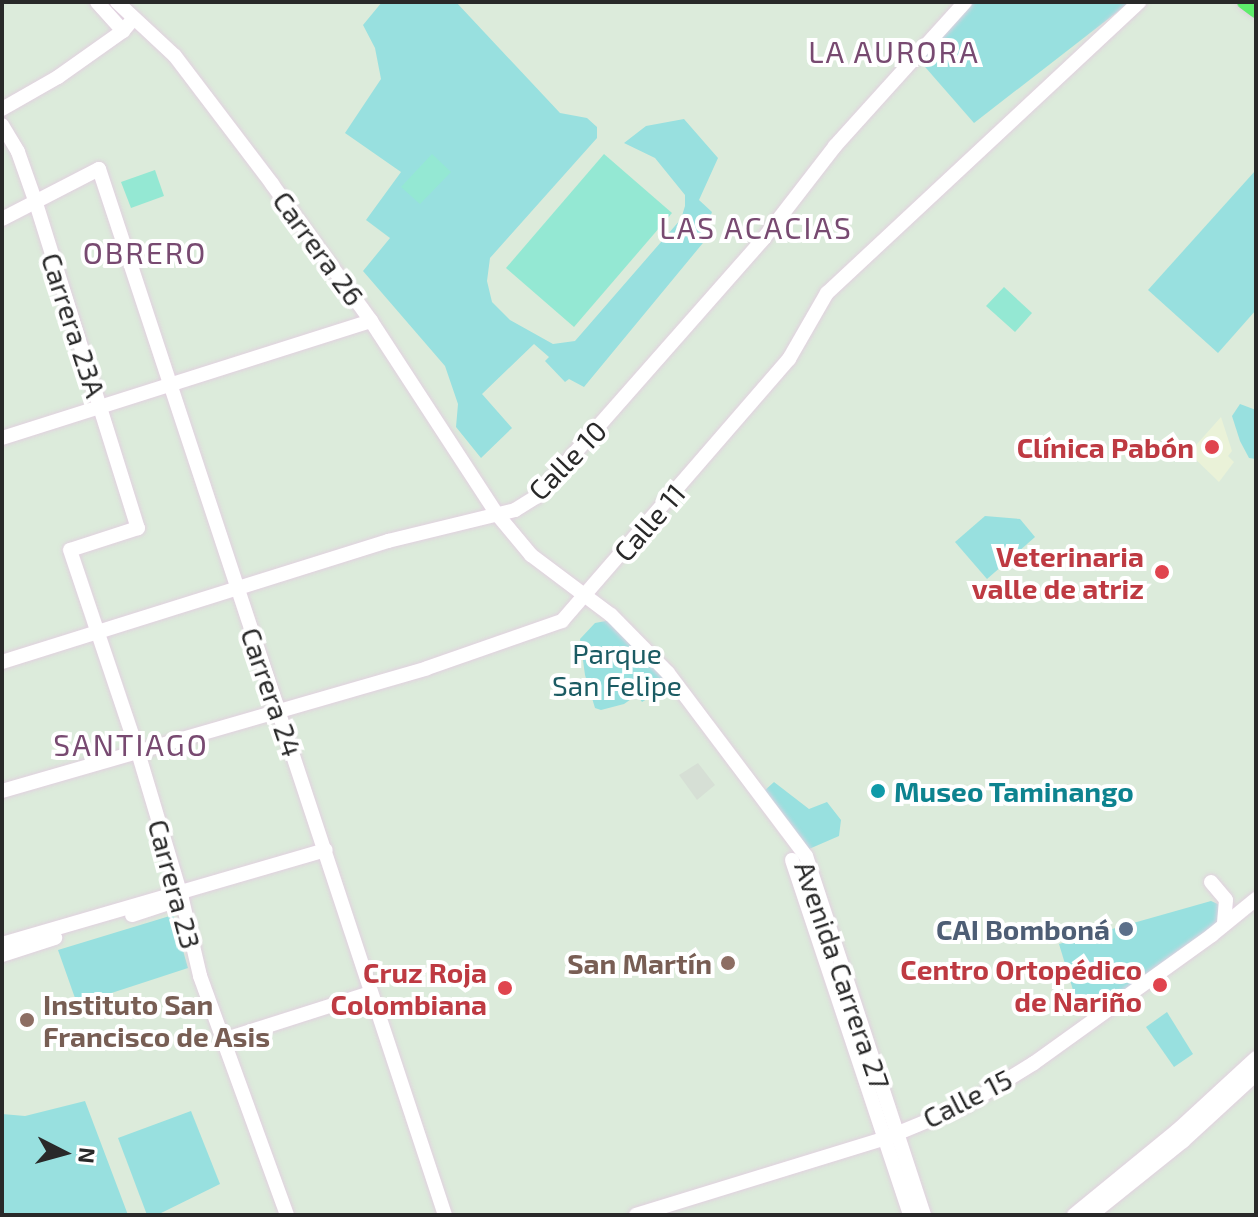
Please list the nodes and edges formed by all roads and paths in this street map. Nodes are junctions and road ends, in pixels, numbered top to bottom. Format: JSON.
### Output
{"nodes":[{"id":1,"x":97,"y":2,"type":"edge"},
{"id":2,"x":117,"y":2,"type":"edge"},
{"id":3,"x":965,"y":2,"type":"edge"},
{"id":4,"x":1139,"y":2,"type":"edge"},
{"id":5,"x":1244,"y":2,"type":"edge"},
{"id":6,"x":1256,"y":11,"type":"edge"},
{"id":7,"x":133,"y":19,"type":"junction"},
{"id":8,"x":123,"y":31,"type":"junction"},
{"id":9,"x":2,"y":109,"type":"edge"},
{"id":10,"x":2,"y":125,"type":"edge"},
{"id":11,"x":35,"y":200,"type":"junction"},
{"id":12,"x":2,"y":219,"type":"edge"},
{"id":13,"x":371,"y":321,"type":"junction"},
{"id":14,"x":171,"y":385,"type":"junction"},
{"id":15,"x":101,"y":410,"type":"junction"},
{"id":16,"x":2,"y":438,"type":"edge"},
{"id":17,"x":496,"y":513,"type":"junction"},
{"id":18,"x":70,"y":550,"type":"joint"},
{"id":19,"x":237,"y":587,"type":"junction"},
{"id":20,"x":586,"y":595,"type":"junction"},
{"id":21,"x":97,"y":630,"type":"junction"},
{"id":22,"x":2,"y":662,"type":"edge"},
{"id":23,"x":277,"y":709,"type":"junction"},
{"id":24,"x":137,"y":749,"type":"junction"},
{"id":25,"x":2,"y":791,"type":"edge"},
{"id":26,"x":326,"y":850,"type":"junction"},
{"id":27,"x":1211,"y":882,"type":"dead end"},
{"id":28,"x":181,"y":894,"type":"junction"},
{"id":29,"x":1256,"y":899,"type":"edge"},
{"id":30,"x":1224,"y":925,"type":"junction"},
{"id":31,"x":2,"y":944,"type":"edge"},
{"id":32,"x":2,"y":955,"type":"edge"},
{"id":33,"x":370,"y":993,"type":"junction"},
{"id":34,"x":223,"y":1040,"type":"junction"},
{"id":35,"x":1256,"y":1058,"type":"edge"},
{"id":36,"x":1256,"y":1074,"type":"edge"},
{"id":37,"x":891,"y":1135,"type":"junction"},
{"id":38,"x":287,"y":1215,"type":"edge"},
{"id":39,"x":445,"y":1215,"type":"edge"},
{"id":40,"x":636,"y":1215,"type":"edge"},
{"id":41,"x":910,"y":1215,"type":"edge"},
{"id":42,"x":924,"y":1215,"type":"edge"},
{"id":43,"x":1074,"y":1215,"type":"edge"},
{"id":44,"x":1091,"y":1215,"type":"edge"}],
"edges":[{"from":1,"to":8,"type":"street"},
{"from":2,"to":7,"type":"street","name":"Carrera 26"},
{"from":3,"to":17,"type":"street","name":"Calle 10"},
{"from":4,"to":20,"type":"street","name":"Calle 11"},
{"from":5,"to":6,"type":"main road"},
{"from":7,"to":8,"type":"street"},
{"from":7,"to":13,"type":"street","name":"Carrera 26"},
{"from":8,"to":9,"type":"street"},
{"from":10,"to":11,"type":"street","name":"Carrera 23A"},
{"from":11,"to":12,"type":"street"},
{"from":11,"to":14,"type":"street","name":"Carrera 24"},
{"from":11,"to":15,"type":"street","name":"Carrera 23A"},
{"from":13,"to":14,"type":"street"},
{"from":13,"to":17,"type":"street","name":"Carrera 26"},
{"from":14,"to":15,"type":"street"},
{"from":14,"to":19,"type":"street","name":"Carrera 24"},
{"from":15,"to":16,"type":"street"},
{"from":15,"to":18,"type":"street","name":"Carrera 23A"},
{"from":17,"to":19,"type":"street","name":"Calle 10"},
{"from":17,"to":20,"type":"street","name":"Avenida Carrera 27"},
{"from":18,"to":21,"type":"street","name":"Carrera 23"},
{"from":19,"to":21,"type":"street","name":"Calle 10"},
{"from":19,"to":23,"type":"street","name":"Carrera 24"},
{"from":20,"to":23,"type":"street","name":"Calle 11"},
{"from":20,"to":37,"type":"street","name":"Avenida Carrera 27"},
{"from":21,"to":22,"type":"street","name":"Calle 10"},
{"from":21,"to":24,"type":"street","name":"Carrera 23"},
{"from":23,"to":24,"type":"street","name":"Calle 11"},
{"from":23,"to":26,"type":"street","name":"Carrera 24"},
{"from":24,"to":25,"type":"street","name":"Calle 11"},
{"from":24,"to":28,"type":"street","name":"Carrera 23"},
{"from":26,"to":28,"type":"street"},
{"from":26,"to":33,"type":"street","name":"Carrera 24"},
{"from":27,"to":30,"type":"street"},
{"from":28,"to":31,"type":"street"},
{"from":28,"to":32,"type":"street"},
{"from":28,"to":34,"type":"street","name":"Carrera 23"},
{"from":29,"to":30,"type":"street","name":"Calle 15"},
{"from":30,"to":37,"type":"street","name":"Calle 15"},
{"from":33,"to":34,"type":"street"},
{"from":33,"to":39,"type":"street","name":"Carrera 24"},
{"from":34,"to":38,"type":"street","name":"Carrera 23"},
{"from":35,"to":43,"type":"street"},
{"from":36,"to":44,"type":"street"},
{"from":37,"to":40,"type":"street","name":"Calle 15"},
{"from":37,"to":41,"type":"street","name":"Avenida Carrera 27"},
{"from":37,"to":42,"type":"street","name":"Avenida Carrera 27"}]}
